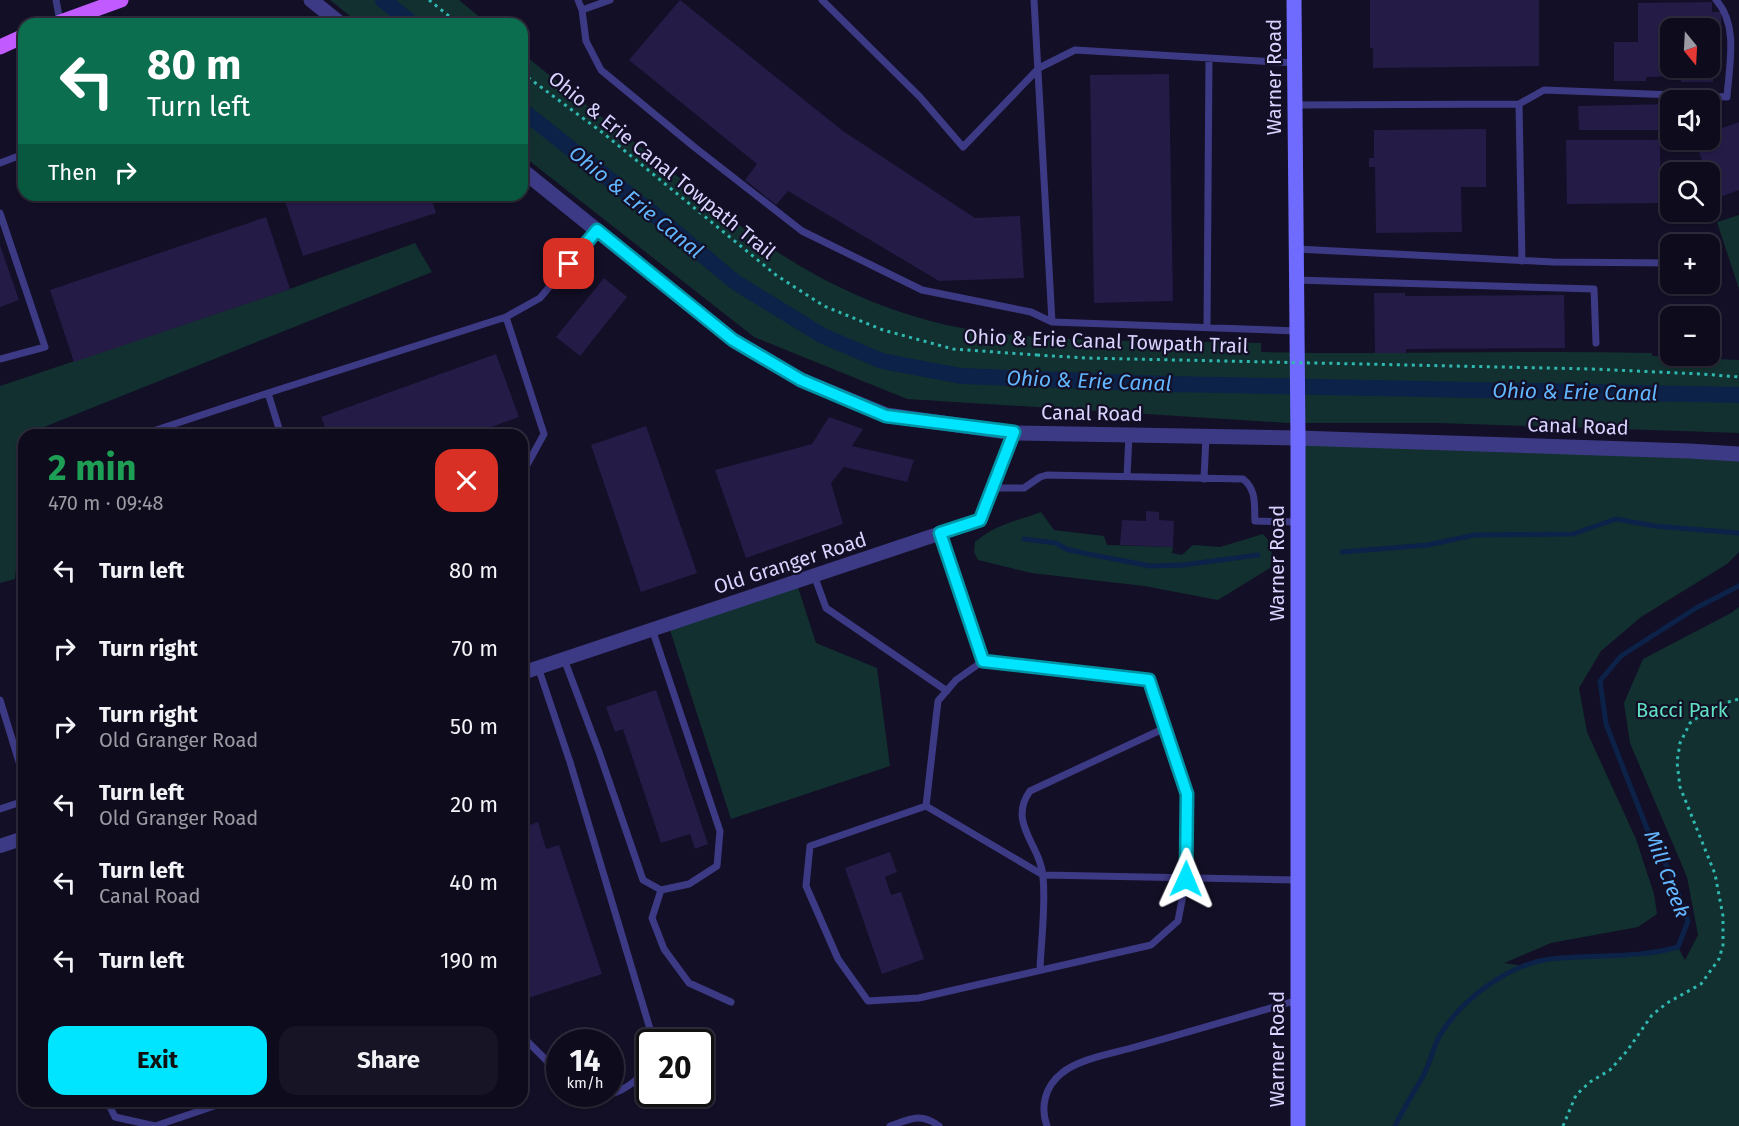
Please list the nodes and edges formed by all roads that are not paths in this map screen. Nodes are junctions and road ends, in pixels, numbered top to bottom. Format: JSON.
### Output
{"nodes":[{"id":1,"x":56,"y":0,"type":"edge"},
{"id":2,"x":121,"y":0,"type":"edge"},
{"id":3,"x":311,"y":0,"type":"edge"},
{"id":4,"x":578,"y":0,"type":"edge"},
{"id":5,"x":610,"y":0,"type":"edge"},
{"id":6,"x":822,"y":0,"type":"edge"},
{"id":7,"x":1034,"y":0,"type":"edge"},
{"id":8,"x":1294,"y":0,"type":"edge"},
{"id":9,"x":1716,"y":0,"type":"edge"},
{"id":10,"x":582,"y":10,"type":"junction"},
{"id":11,"x":58,"y":18,"type":"edge"},
{"id":12,"x":72,"y":18,"type":"edge"},
{"id":13,"x":334,"y":18,"type":"edge"},
{"id":14,"x":18,"y":39,"type":"edge"},
{"id":15,"x":0,"y":47,"type":"edge"},
{"id":16,"x":1209,"y":58,"type":"junction"},
{"id":17,"x":1295,"y":63,"type":"junction"},
{"id":18,"x":1039,"y":68,"type":"junction"},
{"id":19,"x":1519,"y":104,"type":"junction"},
{"id":20,"x":1295,"y":105,"type":"junction"},
{"id":21,"x":18,"y":156,"type":"edge"},
{"id":22,"x":0,"y":163,"type":"edge"},
{"id":23,"x":528,"y":175,"type":"edge"},
{"id":24,"x":0,"y":213,"type":"edge"},
{"id":25,"x":597,"y":230,"type":"junction"},
{"id":26,"x":1296,"y":249,"type":"junction"},
{"id":27,"x":1522,"y":261,"type":"junction"},
{"id":28,"x":1660,"y":264,"type":"edge"},
{"id":29,"x":1296,"y":280,"type":"junction"},
{"id":30,"x":506,"y":317,"type":"junction"},
{"id":31,"x":1052,"y":321,"type":"junction"},
{"id":32,"x":1207,"y":327,"type":"junction"},
{"id":33,"x":1297,"y":331,"type":"junction"},
{"id":34,"x":1596,"y":343,"type":"dead end"},
{"id":35,"x":0,"y":359,"type":"edge"},
{"id":36,"x":268,"y":393,"type":"junction"},
{"id":37,"x":159,"y":429,"type":"edge"},
{"id":38,"x":279,"y":429,"type":"edge"},
{"id":39,"x":1014,"y":432,"type":"junction"},
{"id":40,"x":1130,"y":435,"type":"junction"},
{"id":41,"x":1206,"y":436,"type":"junction"},
{"id":42,"x":1298,"y":438,"type":"junction"},
{"id":43,"x":1739,"y":454,"type":"edge"},
{"id":44,"x":528,"y":463,"type":"edge"},
{"id":45,"x":1127,"y":476,"type":"junction"},
{"id":46,"x":1204,"y":479,"type":"junction"},
{"id":47,"x":993,"y":488,"type":"junction"},
{"id":48,"x":1298,"y":522,"type":"junction"},
{"id":49,"x":940,"y":533,"type":"junction"},
{"id":50,"x":814,"y":575,"type":"junction"},
{"id":51,"x":652,"y":629,"type":"junction"},
{"id":52,"x":564,"y":659,"type":"junction"},
{"id":53,"x":983,"y":661,"type":"junction"},
{"id":54,"x":538,"y":667,"type":"junction"},
{"id":55,"x":528,"y":670,"type":"edge"},
{"id":56,"x":947,"y":691,"type":"junction"},
{"id":57,"x":0,"y":700,"type":"edge"},
{"id":58,"x":1165,"y":728,"type":"junction"},
{"id":59,"x":18,"y":758,"type":"edge"},
{"id":60,"x":18,"y":803,"type":"edge"},
{"id":61,"x":926,"y":806,"type":"junction"},
{"id":62,"x":0,"y":809,"type":"edge"},
{"id":63,"x":18,"y":840,"type":"edge"},
{"id":64,"x":0,"y":846,"type":"edge"},
{"id":65,"x":1043,"y":875,"type":"junction"},
{"id":66,"x":1186,"y":879,"type":"junction"},
{"id":67,"x":1298,"y":880,"type":"junction"},
{"id":68,"x":661,"y":890,"type":"junction"},
{"id":69,"x":1040,"y":970,"type":"junction"},
{"id":70,"x":1298,"y":1000,"type":"junction"},
{"id":71,"x":731,"y":1002,"type":"dead end"},
{"id":72,"x":650,"y":1029,"type":"edge"},
{"id":73,"x":528,"y":1042,"type":"edge"},
{"id":74,"x":546,"y":1060,"type":"edge"},
{"id":75,"x":110,"y":1107,"type":"edge"},
{"id":76,"x":211,"y":1107,"type":"edge"},
{"id":77,"x":890,"y":1126,"type":"edge"},
{"id":78,"x":939,"y":1126,"type":"edge"},
{"id":79,"x":1047,"y":1126,"type":"edge"},
{"id":80,"x":1298,"y":1126,"type":"edge"}],
"edges":[{"from":1,"to":11,"type":"lane"},
{"from":2,"to":12,"type":"main road"},
{"from":3,"to":13,"type":"street"},
{"from":4,"to":10,"type":"lane"},
{"from":5,"to":10,"type":"lane"},
{"from":6,"to":18,"type":"lane"},
{"from":7,"to":18,"type":"lane"},
{"from":8,"to":17,"type":"main road","name":"Warner Road"},
{"from":9,"to":19,"type":"lane"},
{"from":10,"to":31,"type":"lane"},
{"from":14,"to":15,"type":"main road"},
{"from":16,"to":17,"type":"lane"},
{"from":16,"to":18,"type":"lane"},
{"from":16,"to":32,"type":"lane"},
{"from":17,"to":20,"type":"main road","name":"Warner Road"},
{"from":18,"to":31,"type":"lane"},
{"from":19,"to":20,"type":"lane"},
{"from":19,"to":27,"type":"lane"},
{"from":20,"to":26,"type":"main road","name":"Warner Road"},
{"from":21,"to":22,"type":"lane"},
{"from":23,"to":25,"type":"street","name":"Canal Road"},
{"from":24,"to":35,"type":"lane"},
{"from":25,"to":30,"type":"lane"},
{"from":25,"to":39,"type":"street","name":"Canal Road"},
{"from":26,"to":27,"type":"lane"},
{"from":26,"to":29,"type":"main road","name":"Warner Road"},
{"from":27,"to":28,"type":"lane"},
{"from":29,"to":33,"type":"main road","name":"Warner Road"},
{"from":29,"to":34,"type":"lane"},
{"from":30,"to":36,"type":"lane"},
{"from":30,"to":44,"type":"lane"},
{"from":31,"to":32,"type":"lane"},
{"from":32,"to":33,"type":"lane"},
{"from":33,"to":42,"type":"main road","name":"Warner Road"},
{"from":36,"to":37,"type":"lane"},
{"from":36,"to":38,"type":"lane"},
{"from":39,"to":40,"type":"street","name":"Canal Road"},
{"from":39,"to":47,"type":"street","name":"Old Granger Road"},
{"from":40,"to":41,"type":"street","name":"Canal Road"},
{"from":40,"to":45,"type":"lane"},
{"from":41,"to":42,"type":"street","name":"Canal Road"},
{"from":41,"to":46,"type":"lane"},
{"from":42,"to":43,"type":"street","name":"Canal Road"},
{"from":42,"to":48,"type":"main road","name":"Warner Road"},
{"from":45,"to":46,"type":"lane"},
{"from":45,"to":47,"type":"lane"},
{"from":46,"to":48,"type":"lane"},
{"from":47,"to":49,"type":"street","name":"Old Granger Road"},
{"from":48,"to":67,"type":"main road","name":"Warner Road"},
{"from":49,"to":50,"type":"street","name":"Old Granger Road"},
{"from":49,"to":53,"type":"lane"},
{"from":50,"to":51,"type":"street","name":"Old Granger Road"},
{"from":50,"to":56,"type":"lane"},
{"from":51,"to":52,"type":"street","name":"Old Granger Road"},
{"from":51,"to":68,"type":"lane"},
{"from":52,"to":54,"type":"street","name":"Old Granger Road"},
{"from":52,"to":68,"type":"lane"},
{"from":53,"to":56,"type":"lane"},
{"from":53,"to":58,"type":"lane"},
{"from":54,"to":55,"type":"street","name":"Old Granger Road"},
{"from":54,"to":72,"type":"lane"},
{"from":56,"to":61,"type":"lane"},
{"from":57,"to":59,"type":"lane"},
{"from":58,"to":65,"type":"lane"},
{"from":58,"to":66,"type":"lane"},
{"from":60,"to":62,"type":"lane"},
{"from":61,"to":65,"type":"lane"},
{"from":61,"to":69,"type":"lane"},
{"from":63,"to":64,"type":"street"},
{"from":65,"to":66,"type":"lane"},
{"from":65,"to":69,"type":"lane"},
{"from":66,"to":67,"type":"lane"},
{"from":66,"to":69,"type":"lane"},
{"from":67,"to":70,"type":"main road","name":"Warner Road"},
{"from":68,"to":71,"type":"lane"},
{"from":70,"to":79,"type":"lane"},
{"from":70,"to":80,"type":"main road","name":"Warner Road"},
{"from":73,"to":74,"type":"lane"},
{"from":75,"to":76,"type":"lane"},
{"from":77,"to":78,"type":"lane"}]}
